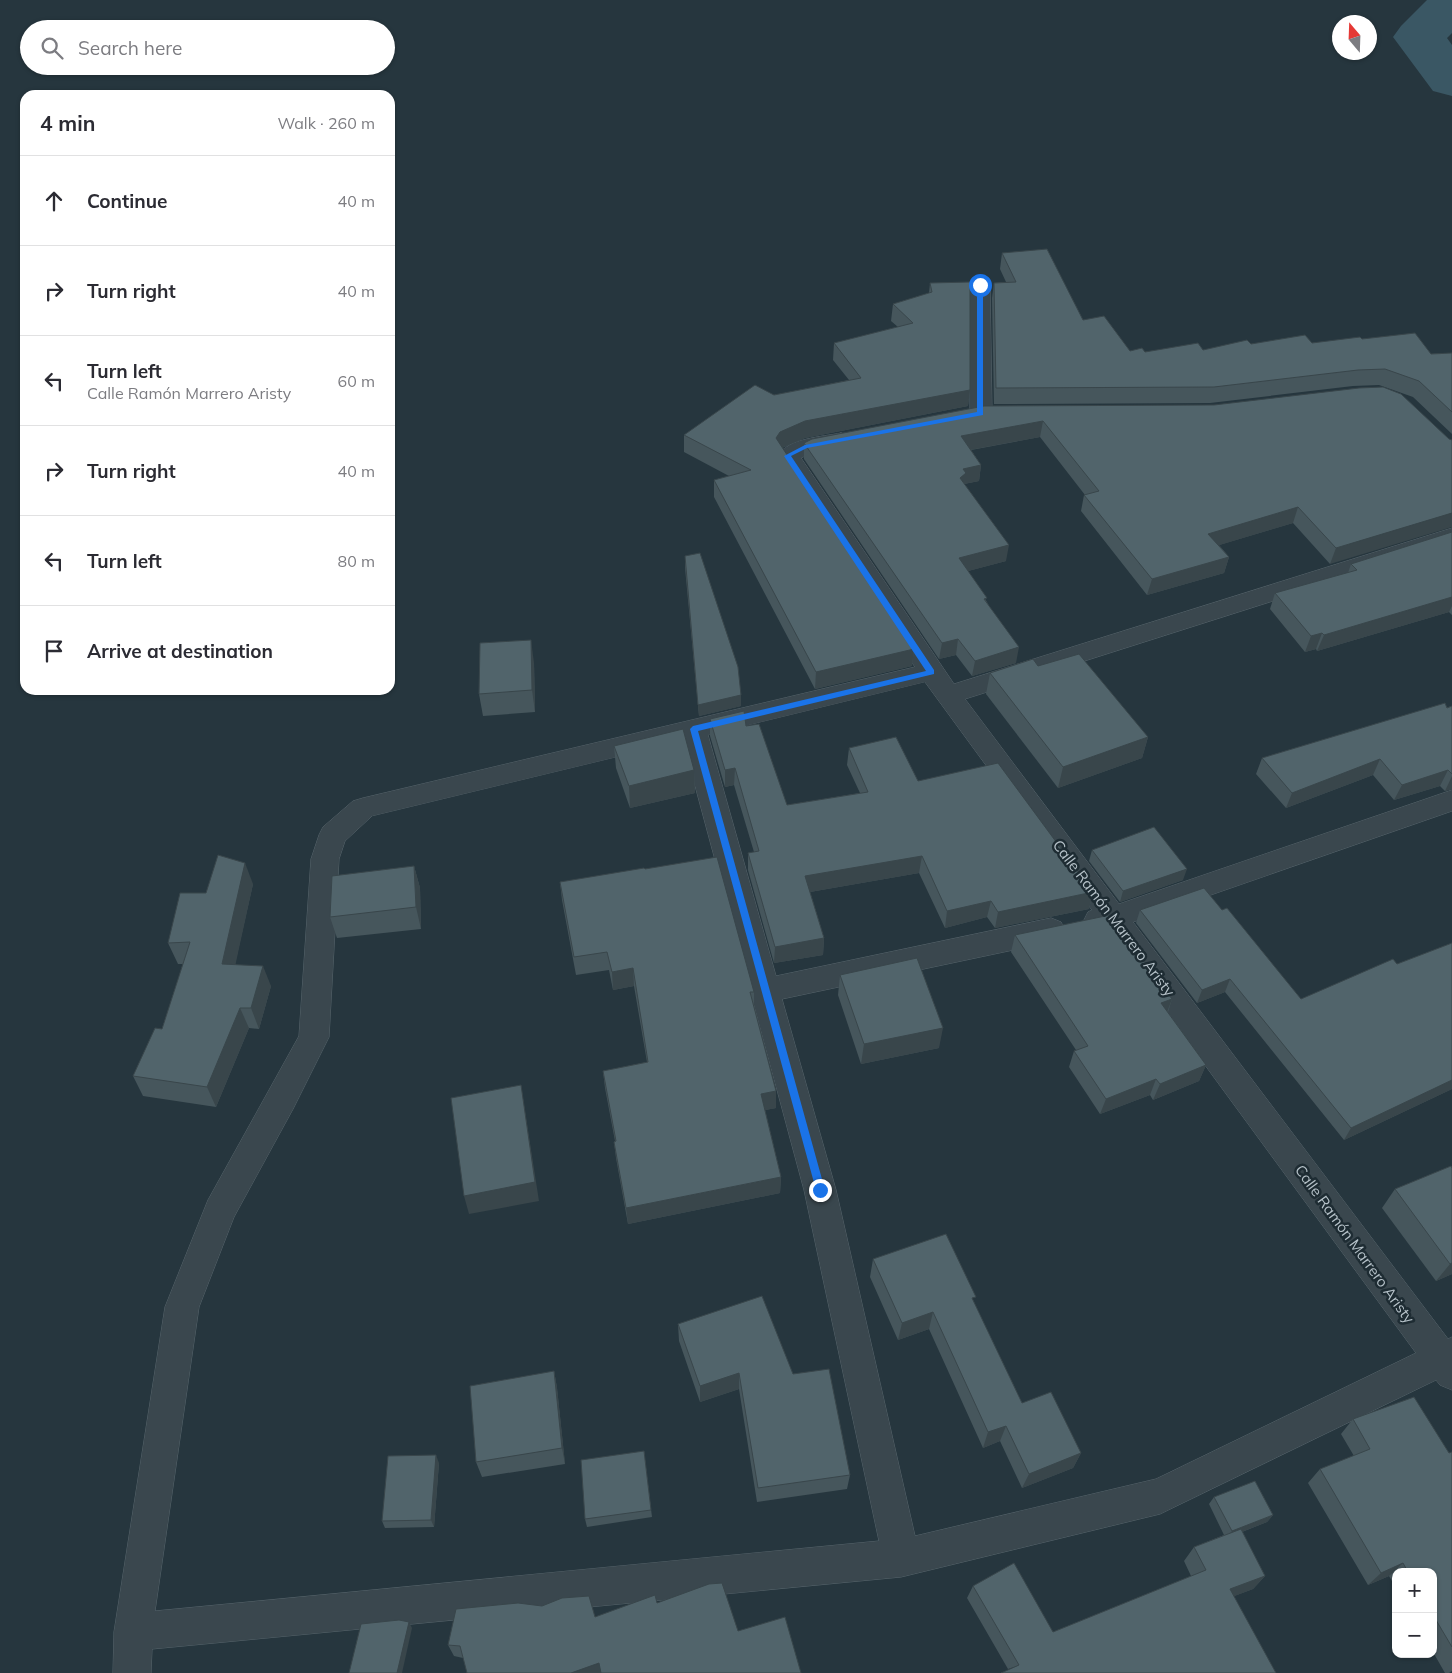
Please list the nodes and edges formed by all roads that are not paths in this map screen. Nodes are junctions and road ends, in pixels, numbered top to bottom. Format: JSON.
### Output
{"nodes":[{"id":1,"x":980,"y":285,"type":"dead end"},
{"id":2,"x":981,"y":415,"type":"edge"},
{"id":3,"x":863,"y":436,"type":"edge"},
{"id":4,"x":1452,"y":536,"type":"edge"},
{"id":5,"x":931,"y":672,"type":"junction"},
{"id":6,"x":949,"y":695,"type":"junction"},
{"id":7,"x":693,"y":729,"type":"junction"},
{"id":8,"x":1452,"y":800,"type":"edge"},
{"id":9,"x":1114,"y":917,"type":"junction"},
{"id":10,"x":766,"y":990,"type":"junction"},
{"id":11,"x":1448,"y":1362,"type":"edge"},
{"id":12,"x":902,"y":1558,"type":"junction"},
{"id":13,"x":133,"y":1632,"type":"junction"},
{"id":14,"x":132,"y":1673,"type":"edge"}],
"edges":[{"from":1,"to":2,"type":"street"},
{"from":3,"to":5,"type":"street","name":"Calle Ramón Marrero Aristy"},
{"from":4,"to":6,"type":"street"},
{"from":5,"to":6,"type":"street","name":"Calle Ramón Marrero Aristy"},
{"from":5,"to":7,"type":"street"},
{"from":6,"to":9,"type":"street","name":"Calle Ramón Marrero Aristy"},
{"from":7,"to":10,"type":"street"},
{"from":7,"to":13,"type":"street"},
{"from":8,"to":9,"type":"street"},
{"from":9,"to":10,"type":"street"},
{"from":9,"to":11,"type":"street","name":"Calle Ramón Marrero Aristy"},
{"from":10,"to":12,"type":"street"},
{"from":11,"to":12,"type":"street"},
{"from":12,"to":13,"type":"street"},
{"from":13,"to":14,"type":"street"}]}
